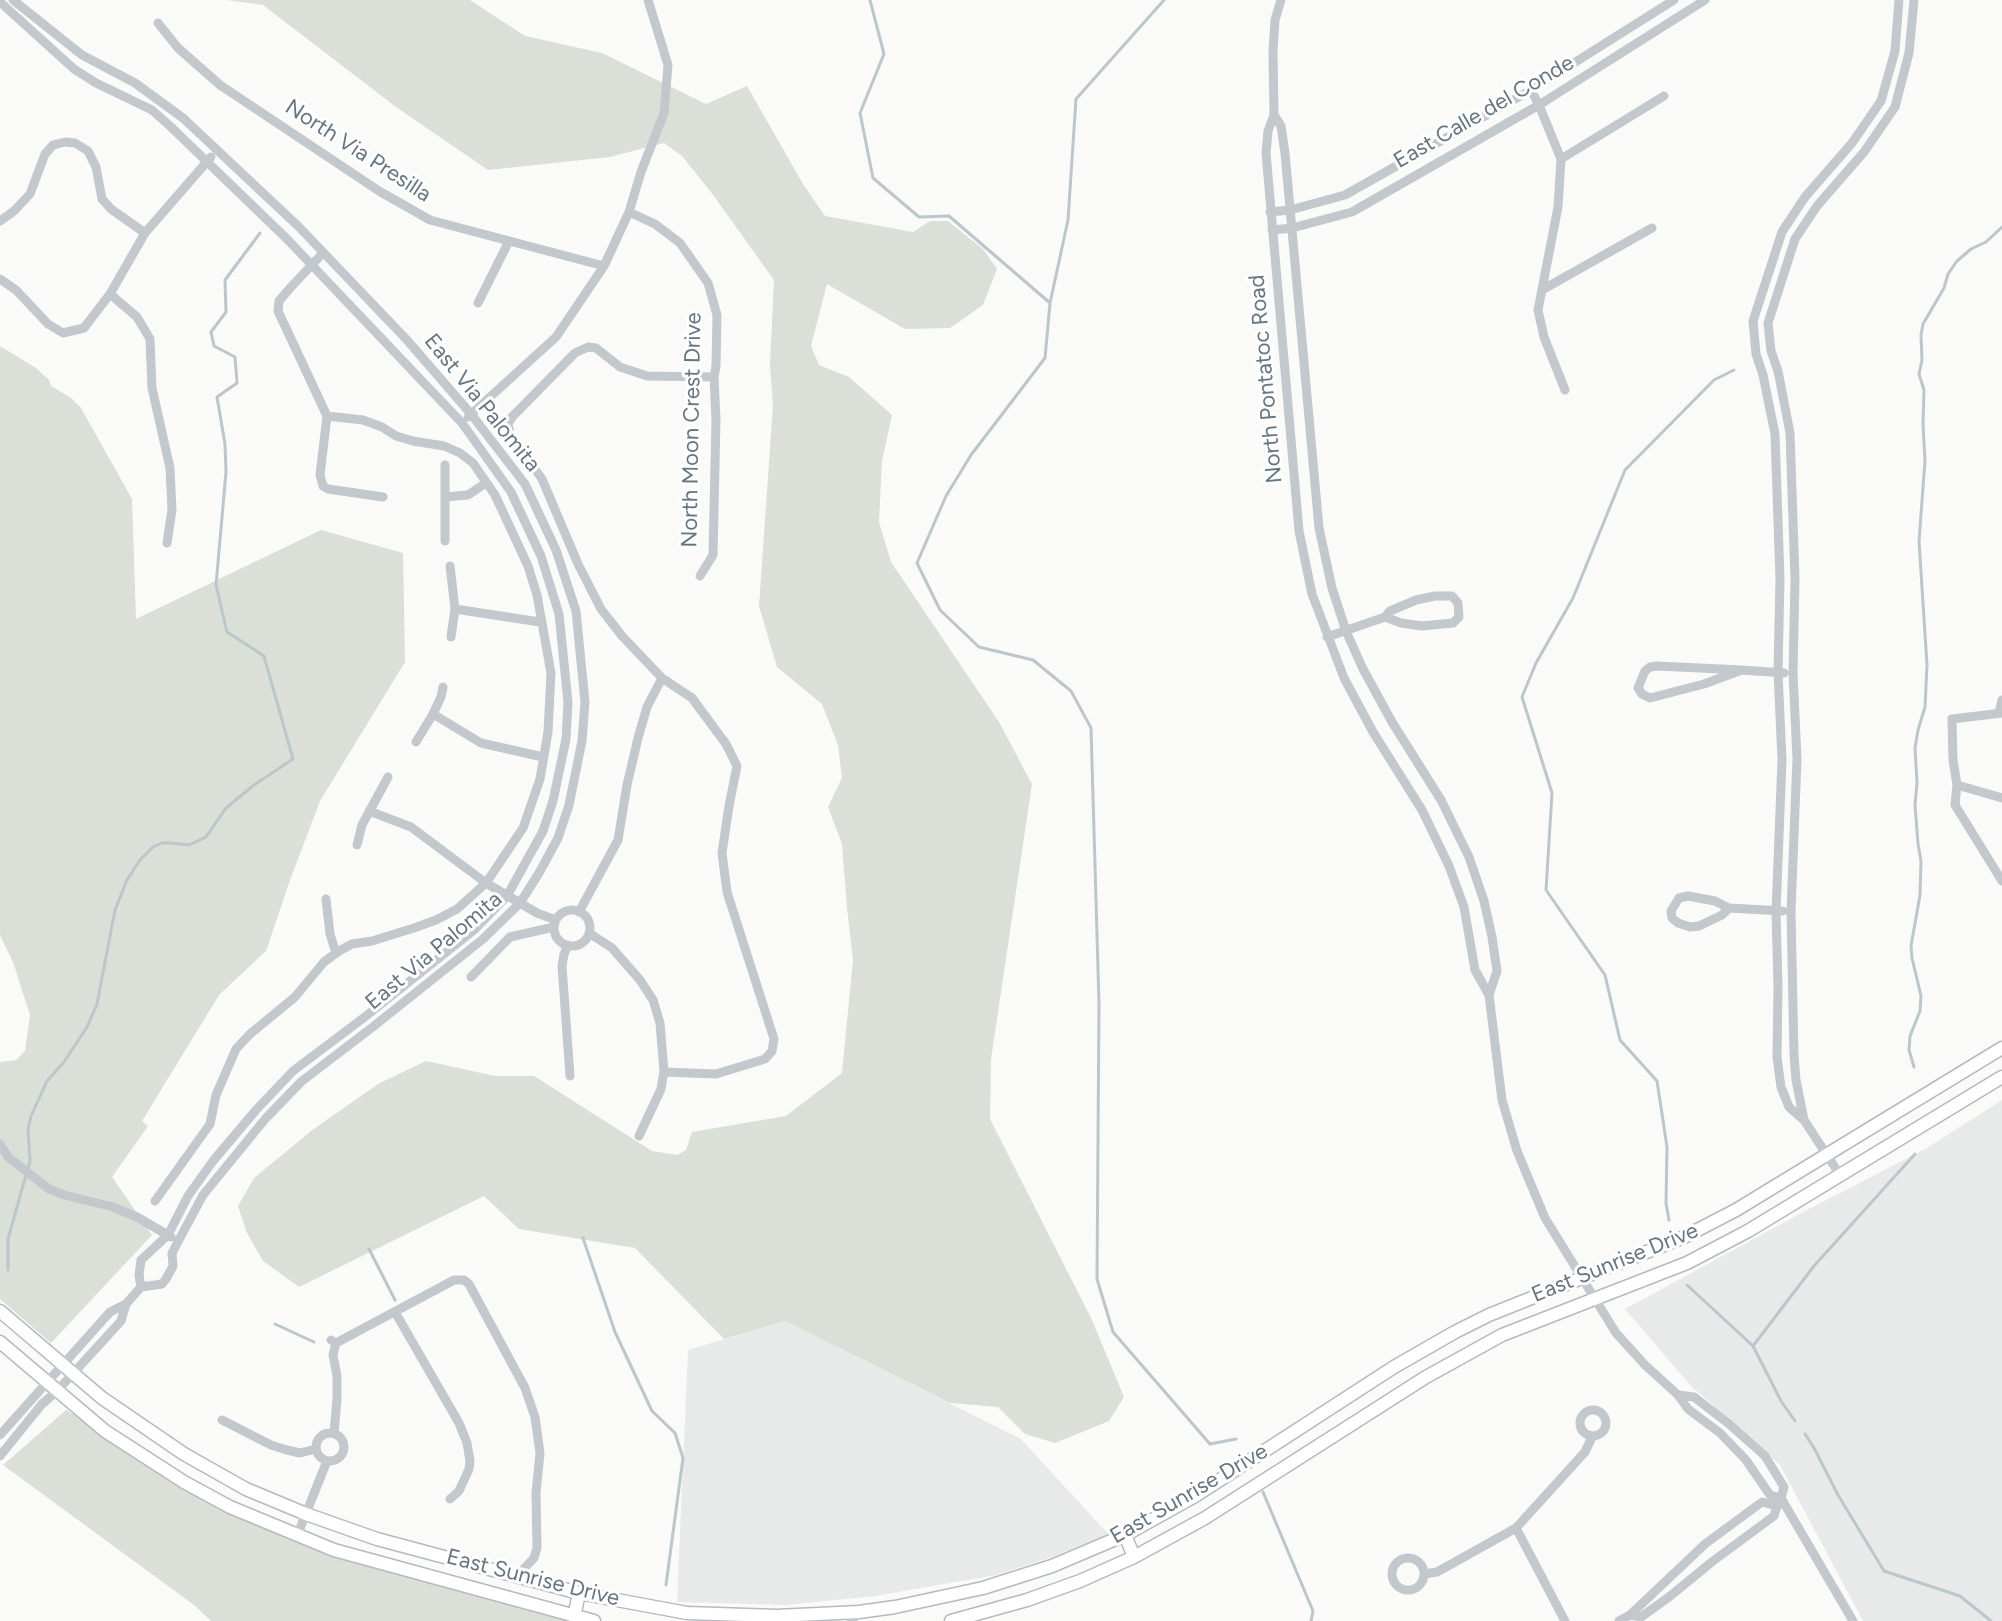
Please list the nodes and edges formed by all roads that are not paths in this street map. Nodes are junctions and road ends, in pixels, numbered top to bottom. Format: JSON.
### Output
{"nodes":[{"id":1,"x":13,"y":0,"type":"edge"},
{"id":2,"x":648,"y":0,"type":"edge"},
{"id":3,"x":1281,"y":0,"type":"edge"},
{"id":4,"x":1674,"y":0,"type":"edge"},
{"id":5,"x":1705,"y":0,"type":"edge"},
{"id":6,"x":1899,"y":0,"type":"edge"},
{"id":7,"x":1914,"y":0,"type":"edge"},
{"id":8,"x":0,"y":2,"type":"edge"},
{"id":9,"x":1692,"y":3,"type":"edge"},
{"id":10,"x":158,"y":22,"type":"dead end"},
{"id":11,"x":1531,"y":90,"type":"junction"},
{"id":12,"x":1664,"y":96,"type":"dead end"},
{"id":13,"x":1539,"y":105,"type":"junction"},
{"id":14,"x":1274,"y":115,"type":"junction"},
{"id":15,"x":216,"y":151,"type":"junction"},
{"id":16,"x":1561,"y":159,"type":"junction"},
{"id":17,"x":207,"y":161,"type":"junction"},
{"id":18,"x":1290,"y":210,"type":"junction"},
{"id":19,"x":629,"y":212,"type":"junction"},
{"id":20,"x":1270,"y":212,"type":"junction"},
{"id":21,"x":0,"y":221,"type":"edge"},
{"id":22,"x":1293,"y":228,"type":"junction"},
{"id":23,"x":1652,"y":228,"type":"dead end"},
{"id":24,"x":1272,"y":230,"type":"junction"},
{"id":25,"x":145,"y":233,"type":"junction"},
{"id":26,"x":509,"y":241,"type":"junction"},
{"id":27,"x":323,"y":253,"type":"junction"},
{"id":28,"x":311,"y":264,"type":"junction"},
{"id":29,"x":603,"y":266,"type":"junction"},
{"id":30,"x":0,"y":279,"type":"edge"},
{"id":31,"x":1542,"y":290,"type":"junction"},
{"id":32,"x":110,"y":294,"type":"junction"},
{"id":33,"x":478,"y":303,"type":"dead end"},
{"id":34,"x":714,"y":377,"type":"junction"},
{"id":35,"x":1565,"y":390,"type":"dead end"},
{"id":36,"x":471,"y":414,"type":"junction"},
{"id":37,"x":327,"y":416,"type":"junction"},
{"id":38,"x":462,"y":423,"type":"junction"},
{"id":39,"x":445,"y":465,"type":"dead end"},
{"id":40,"x":486,"y":483,"type":"junction"},
{"id":41,"x":383,"y":497,"type":"dead end"},
{"id":42,"x":445,"y":497,"type":"junction"},
{"id":43,"x":445,"y":542,"type":"dead end"},
{"id":44,"x":167,"y":543,"type":"dead end"},
{"id":45,"x":450,"y":566,"type":"dead end"},
{"id":46,"x":700,"y":576,"type":"dead end"},
{"id":47,"x":455,"y":609,"type":"junction"},
{"id":48,"x":1385,"y":617,"type":"junction"},
{"id":49,"x":540,"y":621,"type":"junction"},
{"id":50,"x":1346,"y":631,"type":"junction"},
{"id":51,"x":451,"y":637,"type":"dead end"},
{"id":52,"x":1327,"y":637,"type":"junction"},
{"id":53,"x":1743,"y":670,"type":"junction"},
{"id":54,"x":1778,"y":672,"type":"junction"},
{"id":55,"x":1793,"y":673,"type":"junction"},
{"id":56,"x":662,"y":678,"type":"junction"},
{"id":57,"x":443,"y":687,"type":"dead end"},
{"id":58,"x":2002,"y":700,"type":"edge"},
{"id":59,"x":2000,"y":713,"type":"edge"},
{"id":60,"x":433,"y":714,"type":"junction"},
{"id":61,"x":417,"y":742,"type":"dead end"},
{"id":62,"x":543,"y":757,"type":"junction"},
{"id":63,"x":388,"y":777,"type":"dead end"},
{"id":64,"x":1957,"y":784,"type":"junction"},
{"id":65,"x":2002,"y":798,"type":"edge"},
{"id":66,"x":369,"y":811,"type":"junction"},
{"id":67,"x":357,"y":845,"type":"dead end"},
{"id":68,"x":2002,"y":881,"type":"edge"},
{"id":69,"x":486,"y":883,"type":"junction"},
{"id":70,"x":507,"y":896,"type":"junction"},
{"id":71,"x":326,"y":898,"type":"dead end"},
{"id":72,"x":520,"y":903,"type":"junction"},
{"id":73,"x":1728,"y":908,"type":"junction"},
{"id":74,"x":1791,"y":911,"type":"junction"},
{"id":75,"x":579,"y":912,"type":"junction"},
{"id":76,"x":1776,"y":912,"type":"junction"},
{"id":77,"x":555,"y":924,"type":"junction"},
{"id":78,"x":589,"y":933,"type":"junction"},
{"id":79,"x":568,"y":945,"type":"junction"},
{"id":80,"x":336,"y":953,"type":"junction"},
{"id":81,"x":471,"y":977,"type":"dead end"},
{"id":82,"x":1489,"y":995,"type":"junction"},
{"id":83,"x":2002,"y":1048,"type":"edge"},
{"id":84,"x":664,"y":1072,"type":"junction"},
{"id":85,"x":570,"y":1077,"type":"dead end"},
{"id":86,"x":2002,"y":1077,"type":"edge"},
{"id":87,"x":1804,"y":1120,"type":"junction"},
{"id":88,"x":639,"y":1136,"type":"dead end"},
{"id":89,"x":0,"y":1144,"type":"edge"},
{"id":90,"x":1827,"y":1156,"type":"junction"},
{"id":91,"x":1840,"y":1175,"type":"junction"},
{"id":92,"x":155,"y":1201,"type":"dead end"},
{"id":93,"x":168,"y":1235,"type":"junction"},
{"id":94,"x":179,"y":1241,"type":"junction"},
{"id":95,"x":1581,"y":1277,"type":"junction"},
{"id":96,"x":141,"y":1287,"type":"junction"},
{"id":97,"x":1596,"y":1299,"type":"junction"},
{"id":98,"x":126,"y":1304,"type":"junction"},
{"id":99,"x":0,"y":1311,"type":"edge"},
{"id":100,"x":395,"y":1312,"type":"junction"},
{"id":101,"x":0,"y":1342,"type":"edge"},
{"id":102,"x":62,"y":1364,"type":"junction"},
{"id":103,"x":74,"y":1373,"type":"junction"},
{"id":104,"x":47,"y":1382,"type":"junction"},
{"id":105,"x":57,"y":1391,"type":"junction"},
{"id":106,"x":1678,"y":1395,"type":"junction"},
{"id":107,"x":222,"y":1420,"type":"dead end"},
{"id":108,"x":334,"y":1433,"type":"junction"},
{"id":109,"x":1720,"y":1433,"type":"junction"},
{"id":110,"x":0,"y":1435,"type":"edge"},
{"id":111,"x":1592,"y":1437,"type":"dead end"},
{"id":112,"x":316,"y":1449,"type":"junction"},
{"id":113,"x":0,"y":1456,"type":"edge"},
{"id":114,"x":1764,"y":1456,"type":"junction"},
{"id":115,"x":327,"y":1461,"type":"junction"},
{"id":116,"x":450,"y":1499,"type":"dead end"},
{"id":117,"x":1780,"y":1502,"type":"junction"},
{"id":118,"x":306,"y":1514,"type":"junction"},
{"id":119,"x":1516,"y":1528,"type":"junction"},
{"id":120,"x":1125,"y":1535,"type":"junction"},
{"id":121,"x":297,"y":1536,"type":"junction"},
{"id":122,"x":1134,"y":1557,"type":"junction"},
{"id":123,"x":1424,"y":1574,"type":"dead end"},
{"id":124,"x":516,"y":1577,"type":"junction"},
{"id":125,"x":579,"y":1593,"type":"junction"},
{"id":126,"x":1638,"y":1615,"type":"edge"},
{"id":127,"x":855,"y":1616,"type":"edge"},
{"id":128,"x":574,"y":1617,"type":"junction"},
{"id":129,"x":594,"y":1621,"type":"edge"},
{"id":130,"x":951,"y":1621,"type":"edge"},
{"id":131,"x":1565,"y":1621,"type":"edge"},
{"id":132,"x":1619,"y":1621,"type":"edge"},
{"id":133,"x":1853,"y":1621,"type":"edge"}],
"edges":[{"from":1,"to":15,"type":"street","name":"East Via Palomita"},
{"from":2,"to":19,"type":"street"},
{"from":3,"to":14,"type":"street","name":"North Pontatoc Road"},
{"from":4,"to":11,"type":"street","name":"East Calle del Conde"},
{"from":5,"to":9,"type":"street","name":"East Calle del Conde"},
{"from":6,"to":54,"type":"street"},
{"from":7,"to":55,"type":"street"},
{"from":8,"to":17,"type":"street","name":"East Via Palomita"},
{"from":9,"to":13,"type":"street","name":"East Calle del Conde"},
{"from":10,"to":26,"type":"street","name":"North Via Presilla"},
{"from":11,"to":13,"type":"street"},
{"from":11,"to":18,"type":"street","name":"East Calle del Conde"},
{"from":12,"to":16,"type":"street"},
{"from":13,"to":16,"type":"street"},
{"from":13,"to":22,"type":"street","name":"East Calle del Conde"},
{"from":14,"to":18,"type":"street","name":"North Pontatoc Road"},
{"from":14,"to":20,"type":"street","name":"North Pontatoc Road"},
{"from":15,"to":17,"type":"street"},
{"from":15,"to":27,"type":"street","name":"East Via Palomita"},
{"from":16,"to":31,"type":"street"},
{"from":17,"to":25,"type":"street"},
{"from":17,"to":28,"type":"street","name":"East Via Palomita"},
{"from":18,"to":20,"type":"street","name":"East Calle del Conde"},
{"from":18,"to":22,"type":"street","name":"North Pontatoc Road"},
{"from":19,"to":29,"type":"street"},
{"from":19,"to":34,"type":"street","name":"North Moon Crest Drive"},
{"from":20,"to":24,"type":"street","name":"North Pontatoc Road"},
{"from":21,"to":25,"type":"street"},
{"from":22,"to":24,"type":"street","name":"East Calle del Conde"},
{"from":22,"to":50,"type":"street","name":"North Pontatoc Road"},
{"from":23,"to":31,"type":"street"},
{"from":24,"to":52,"type":"street","name":"North Pontatoc Road"},
{"from":25,"to":32,"type":"street"},
{"from":26,"to":29,"type":"street","name":"North Via Presilla"},
{"from":26,"to":33,"type":"street"},
{"from":27,"to":28,"type":"street"},
{"from":27,"to":36,"type":"street","name":"East Via Palomita"},
{"from":28,"to":37,"type":"street"},
{"from":28,"to":38,"type":"street","name":"East Via Palomita"},
{"from":29,"to":36,"type":"street"},
{"from":30,"to":32,"type":"street"},
{"from":31,"to":35,"type":"street"},
{"from":32,"to":44,"type":"street"},
{"from":34,"to":46,"type":"street","name":"North Moon Crest Drive"},
{"from":34,"to":56,"type":"street"},
{"from":36,"to":38,"type":"street"},
{"from":36,"to":72,"type":"street","name":"East Via Palomita"},
{"from":37,"to":40,"type":"street"},
{"from":37,"to":41,"type":"street"},
{"from":38,"to":70,"type":"street","name":"East Via Palomita"},
{"from":39,"to":42,"type":"street"},
{"from":40,"to":42,"type":"street"},
{"from":40,"to":49,"type":"street"},
{"from":42,"to":43,"type":"street"},
{"from":45,"to":47,"type":"street"},
{"from":47,"to":49,"type":"street"},
{"from":47,"to":51,"type":"street"},
{"from":48,"to":48,"type":"street"},
{"from":48,"to":50,"type":"street"},
{"from":49,"to":62,"type":"street"},
{"from":50,"to":52,"type":"street"},
{"from":50,"to":82,"type":"street","name":"North Pontatoc Road"},
{"from":52,"to":82,"type":"street","name":"North Pontatoc Road"},
{"from":53,"to":53,"type":"street"},
{"from":53,"to":54,"type":"street"},
{"from":54,"to":55,"type":"street"},
{"from":54,"to":76,"type":"street"},
{"from":55,"to":74,"type":"street"},
{"from":56,"to":75,"type":"street"},
{"from":56,"to":84,"type":"street"},
{"from":57,"to":60,"type":"street"},
{"from":58,"to":59,"type":"street"},
{"from":59,"to":64,"type":"street"},
{"from":60,"to":61,"type":"street"},
{"from":60,"to":62,"type":"street"},
{"from":62,"to":69,"type":"street"},
{"from":63,"to":66,"type":"street"},
{"from":64,"to":65,"type":"street"},
{"from":64,"to":68,"type":"street"},
{"from":66,"to":67,"type":"street"},
{"from":66,"to":69,"type":"street"},
{"from":69,"to":70,"type":"street"},
{"from":69,"to":80,"type":"street"},
{"from":70,"to":72,"type":"street"},
{"from":70,"to":93,"type":"street","name":"East Via Palomita"},
{"from":71,"to":80,"type":"street"},
{"from":72,"to":77,"type":"street"},
{"from":72,"to":94,"type":"street","name":"East Via Palomita"},
{"from":73,"to":73,"type":"street"},
{"from":73,"to":76,"type":"street"},
{"from":74,"to":76,"type":"street"},
{"from":74,"to":87,"type":"street"},
{"from":75,"to":77,"type":"street"},
{"from":75,"to":78,"type":"street"},
{"from":76,"to":87,"type":"street"},
{"from":77,"to":79,"type":"street"},
{"from":77,"to":81,"type":"street"},
{"from":78,"to":79,"type":"street"},
{"from":78,"to":84,"type":"street"},
{"from":79,"to":85,"type":"street"},
{"from":80,"to":92,"type":"street"},
{"from":82,"to":95,"type":"street","name":"North Pontatoc Road"},
{"from":83,"to":90,"type":"main road","name":"East Sunrise Drive"},
{"from":84,"to":88,"type":"street"},
{"from":86,"to":91,"type":"main road","name":"East Sunrise Drive"},
{"from":87,"to":90,"type":"street"},
{"from":89,"to":93,"type":"street"},
{"from":90,"to":91,"type":"street"},
{"from":90,"to":95,"type":"main road","name":"East Sunrise Drive"},
{"from":91,"to":97,"type":"main road","name":"East Sunrise Drive"},
{"from":93,"to":94,"type":"street"},
{"from":93,"to":96,"type":"street","name":"East Via Palomita"},
{"from":94,"to":96,"type":"street","name":"East Via Palomita"},
{"from":95,"to":97,"type":"street","name":"North Pontatoc Road"},
{"from":95,"to":120,"type":"main road","name":"East Sunrise Drive"},
{"from":96,"to":98,"type":"street","name":"East Via Palomita"},
{"from":97,"to":106,"type":"street","name":"North Pontatoc Road"},
{"from":97,"to":122,"type":"main road","name":"East Sunrise Drive"},
{"from":98,"to":102,"type":"street","name":"East Via Palomita"},
{"from":98,"to":103,"type":"street","name":"East Via Palomita"},
{"from":99,"to":102,"type":"main road","name":"East Sunrise Drive"},
{"from":100,"to":108,"type":"street"},
{"from":100,"to":116,"type":"street"},
{"from":100,"to":124,"type":"street"},
{"from":101,"to":104,"type":"main road","name":"East Sunrise Drive"},
{"from":102,"to":103,"type":"main road","name":"East Sunrise Drive"},
{"from":102,"to":104,"type":"street","name":"East Via Palomita"},
{"from":103,"to":105,"type":"street","name":"East Via Palomita"},
{"from":103,"to":118,"type":"main road","name":"East Sunrise Drive"},
{"from":104,"to":105,"type":"main road","name":"East Sunrise Drive"},
{"from":104,"to":110,"type":"street","name":"East Via Palomita"},
{"from":105,"to":113,"type":"street","name":"East Via Palomita"},
{"from":105,"to":121,"type":"main road","name":"East Sunrise Drive"},
{"from":106,"to":109,"type":"street","name":"North Pontatoc Road"},
{"from":106,"to":114,"type":"street","name":"North Pontatoc Road"},
{"from":107,"to":112,"type":"street"},
{"from":108,"to":112,"type":"street"},
{"from":108,"to":115,"type":"street"},
{"from":109,"to":114,"type":"street"},
{"from":109,"to":117,"type":"street","name":"North Pontatoc Road"},
{"from":111,"to":119,"type":"street"},
{"from":112,"to":115,"type":"street"},
{"from":114,"to":117,"type":"street","name":"North Pontatoc Road"},
{"from":115,"to":118,"type":"street"},
{"from":117,"to":126,"type":"street"},
{"from":117,"to":126,"type":"street"},
{"from":117,"to":133,"type":"street","name":"North Pontatoc Road"},
{"from":118,"to":121,"type":"street"},
{"from":118,"to":124,"type":"main road","name":"East Sunrise Drive"},
{"from":119,"to":123,"type":"street"},
{"from":119,"to":131,"type":"street"},
{"from":120,"to":122,"type":"main road"},
{"from":120,"to":127,"type":"main road","name":"East Sunrise Drive"},
{"from":121,"to":128,"type":"main road","name":"East Sunrise Drive"},
{"from":122,"to":130,"type":"main road","name":"East Sunrise Drive"},
{"from":124,"to":125,"type":"main road","name":"East Sunrise Drive"},
{"from":125,"to":127,"type":"main road","name":"East Sunrise Drive"},
{"from":125,"to":128,"type":"main road"},
{"from":126,"to":132,"type":"street"},
{"from":128,"to":129,"type":"main road","name":"East Sunrise Drive"}]}
